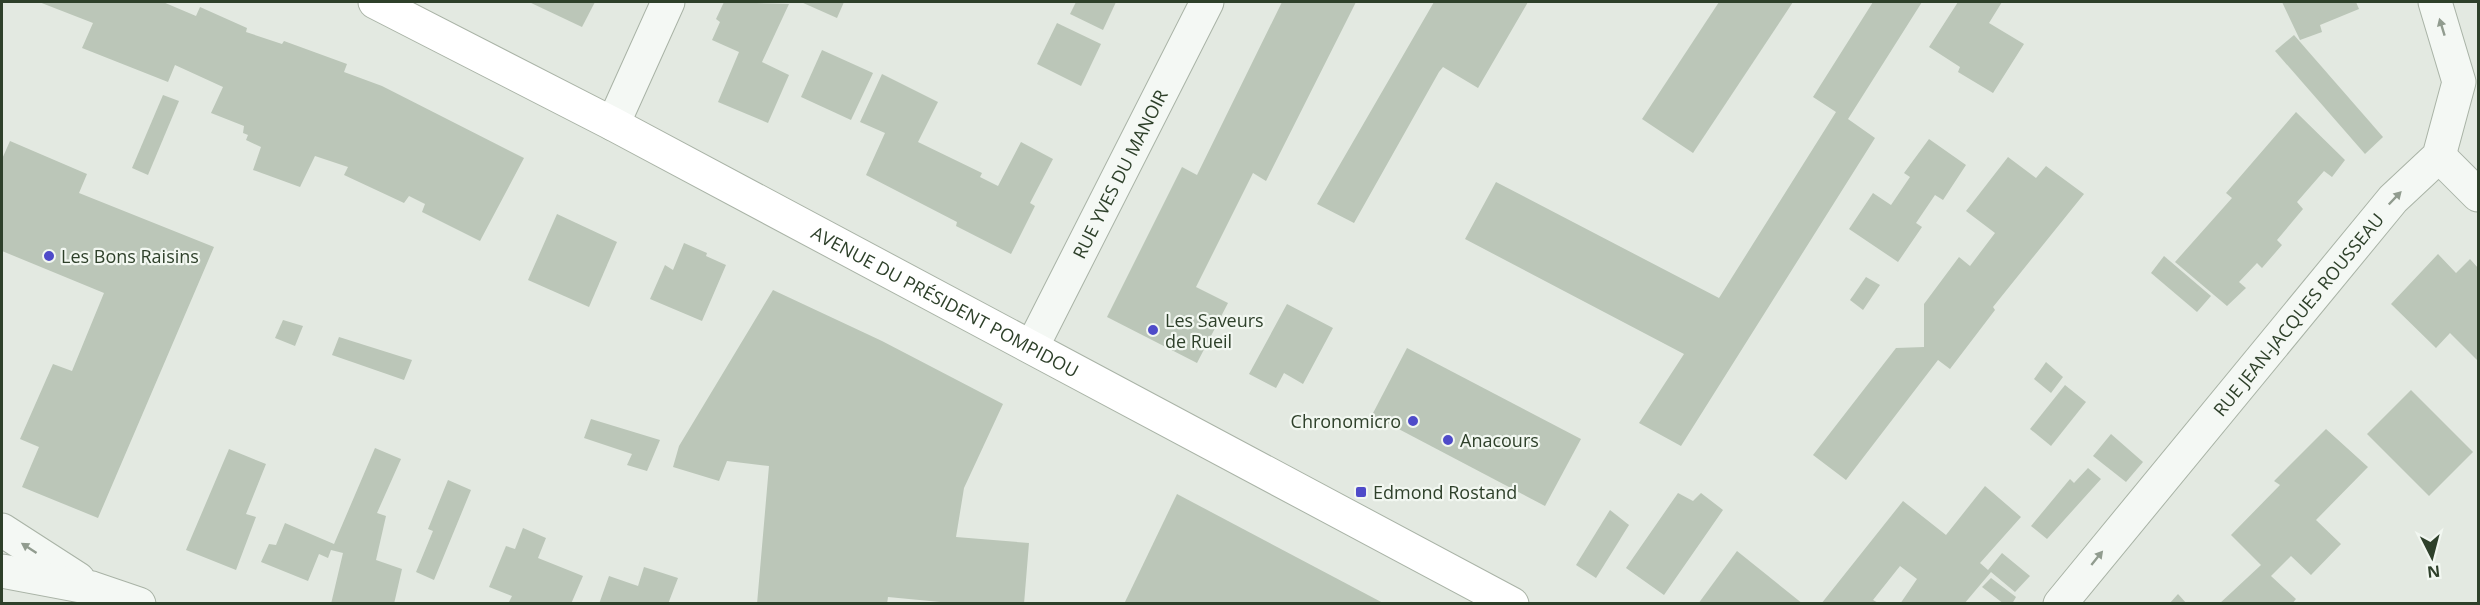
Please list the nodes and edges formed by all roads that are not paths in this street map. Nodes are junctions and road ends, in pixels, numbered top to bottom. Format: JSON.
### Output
{"nodes":[{"id":1,"x":375,"y":2,"type":"edge"},
{"id":2,"x":668,"y":2,"type":"edge"},
{"id":3,"x":1207,"y":2,"type":"edge"},
{"id":4,"x":2435,"y":2,"type":"edge"},
{"id":5,"x":613,"y":124,"type":"junction"},
{"id":6,"x":2439,"y":156,"type":"junction"},
{"id":7,"x":2478,"y":195,"type":"edge"},
{"id":8,"x":1032,"y":347,"type":"junction"},
{"id":9,"x":2,"y":530,"type":"edge"},
{"id":10,"x":2,"y":571,"type":"edge"},
{"id":11,"x":92,"y":588,"type":"junction"},
{"id":12,"x":139,"y":603,"type":"edge"},
{"id":13,"x":1512,"y":603,"type":"edge"},
{"id":14,"x":2060,"y":603,"type":"edge"}],
"edges":[{"from":1,"to":5,"type":"street","name":"AVENUE DU PRÉSIDENT POMPIDOU"},
{"from":2,"to":5,"type":"street"},
{"from":3,"to":8,"type":"street","name":"RUE YVES DU MANOIR"},
{"from":6,"to":4,"type":"street","one_way":true},
{"from":5,"to":8,"type":"street","name":"AVENUE DU PRÉSIDENT POMPIDOU"},
{"from":6,"to":7,"type":"street"},
{"from":14,"to":6,"type":"street","name":"RUE JEAN-JACQUES ROUSSEAU","one_way":true},
{"from":8,"to":13,"type":"street","name":"AVENUE DU PRÉSIDENT POMPIDOU"},
{"from":11,"to":9,"type":"street","one_way":true},
{"from":10,"to":11,"type":"street"},
{"from":11,"to":12,"type":"street"}]}
